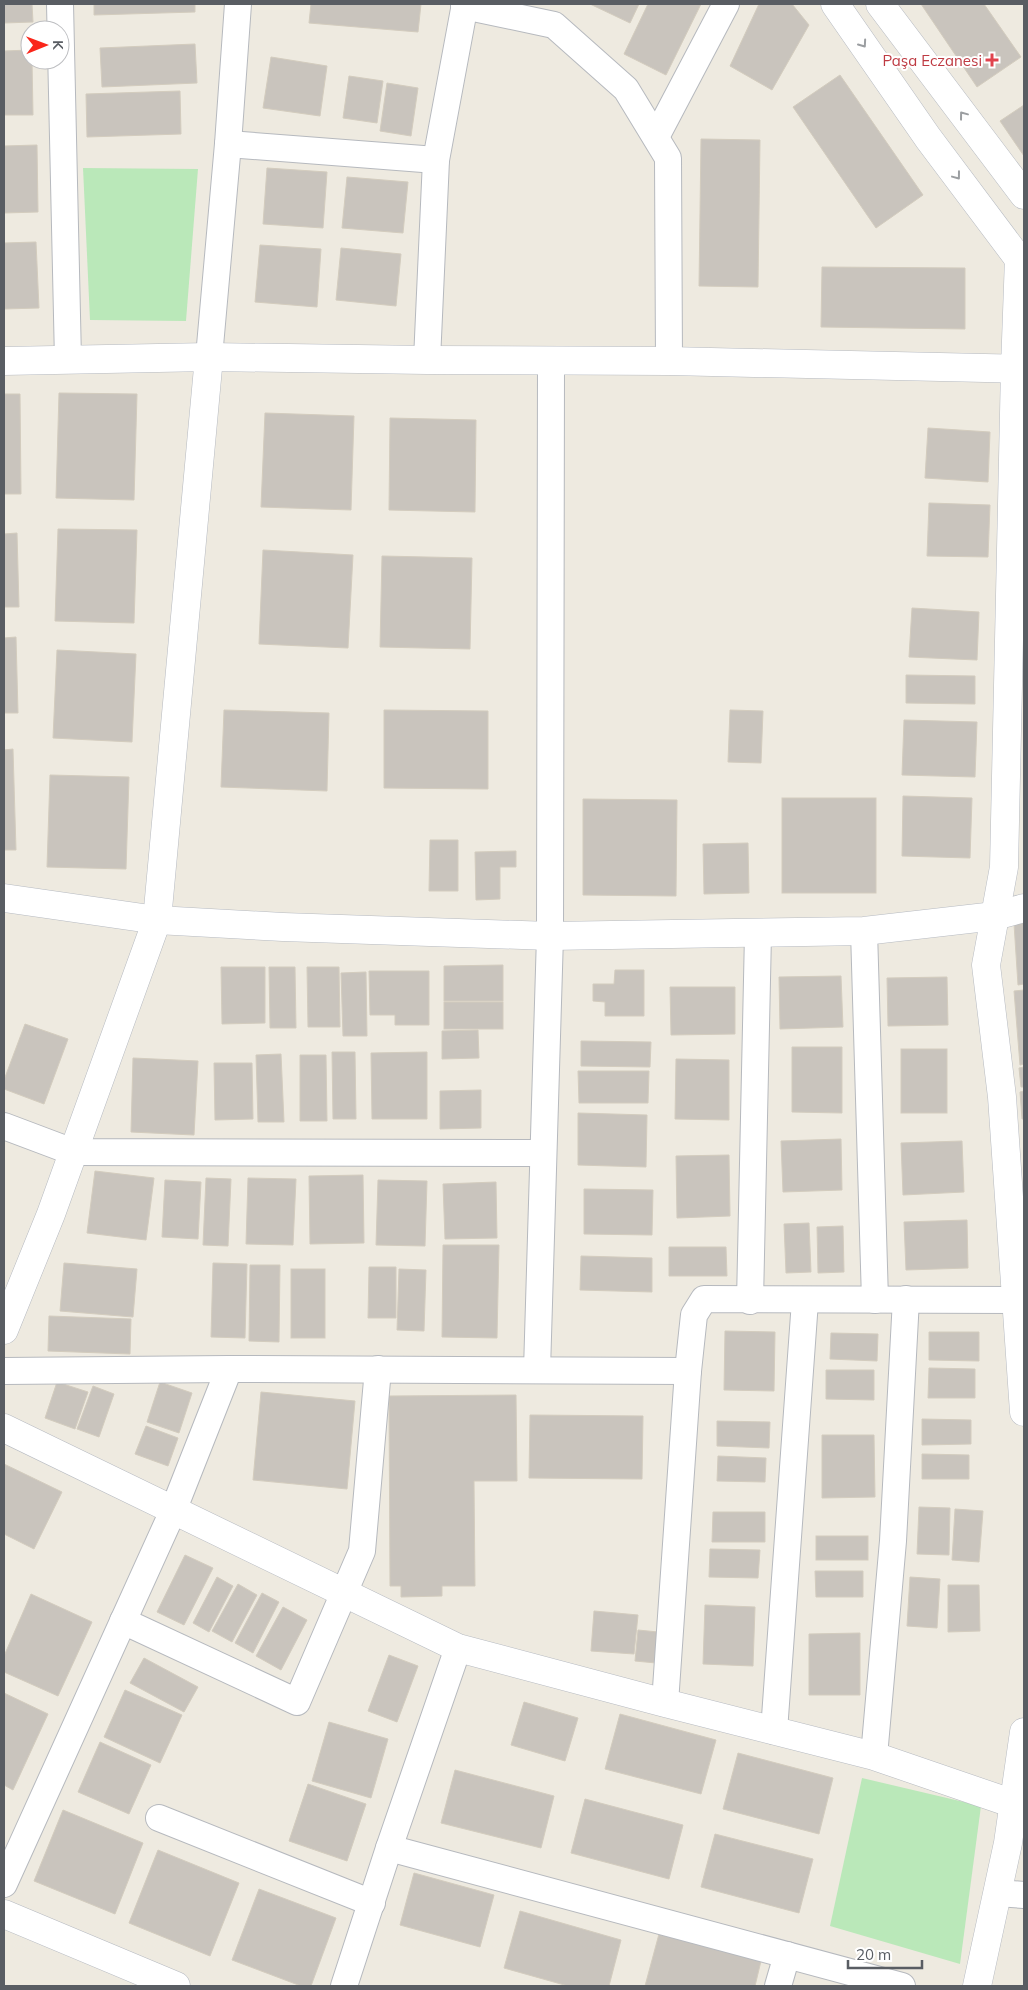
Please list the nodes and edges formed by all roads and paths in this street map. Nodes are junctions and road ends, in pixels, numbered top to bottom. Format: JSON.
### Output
{"nodes":[{"id":1,"x":60,"y":4,"type":"edge"},
{"id":2,"x":238,"y":4,"type":"edge"},
{"id":3,"x":726,"y":4,"type":"edge"},
{"id":4,"x":835,"y":4,"type":"edge"},
{"id":5,"x":880,"y":4,"type":"edge"},
{"id":6,"x":464,"y":5,"type":"edge"},
{"id":7,"x":656,"y":137,"type":"junction"},
{"id":8,"x":228,"y":144,"type":"junction"},
{"id":9,"x":436,"y":160,"type":"junction"},
{"id":10,"x":1024,"y":195,"type":"edge"},
{"id":11,"x":1022,"y":262,"type":"edge"},
{"id":12,"x":209,"y":357,"type":"junction"},
{"id":13,"x":4,"y":360,"type":"edge"},
{"id":14,"x":68,"y":360,"type":"junction"},
{"id":15,"x":427,"y":360,"type":"junction"},
{"id":16,"x":669,"y":361,"type":"junction"},
{"id":17,"x":550,"y":362,"type":"junction"},
{"id":18,"x":1021,"y":368,"type":"edge"},
{"id":19,"x":4,"y":898,"type":"edge"},
{"id":20,"x":1024,"y":908,"type":"edge"},
{"id":21,"x":995,"y":916,"type":"junction"},
{"id":22,"x":157,"y":920,"type":"junction"},
{"id":23,"x":864,"y":931,"type":"junction"},
{"id":24,"x":758,"y":934,"type":"junction"},
{"id":25,"x":550,"y":936,"type":"junction"},
{"id":26,"x":4,"y":1126,"type":"edge"},
{"id":27,"x":73,"y":1152,"type":"junction"},
{"id":28,"x":543,"y":1153,"type":"junction"},
{"id":29,"x":906,"y":1299,"type":"junction"},
{"id":30,"x":875,"y":1300,"type":"junction"},
{"id":31,"x":1015,"y":1300,"type":"junction"},
{"id":32,"x":750,"y":1301,"type":"junction"},
{"id":33,"x":805,"y":1301,"type":"junction"},
{"id":34,"x":4,"y":1330,"type":"edge"},
{"id":35,"x":229,"y":1369,"type":"junction"},
{"id":36,"x":378,"y":1369,"type":"junction"},
{"id":37,"x":537,"y":1370,"type":"junction"},
{"id":38,"x":4,"y":1371,"type":"edge"},
{"id":39,"x":688,"y":1371,"type":"junction"},
{"id":40,"x":1024,"y":1412,"type":"edge"},
{"id":41,"x":4,"y":1428,"type":"edge"},
{"id":42,"x":173,"y":1510,"type":"junction"},
{"id":43,"x":344,"y":1593,"type":"junction"},
{"id":44,"x":123,"y":1620,"type":"junction"},
{"id":45,"x":458,"y":1648,"type":"junction"},
{"id":46,"x":665,"y":1703,"type":"junction"},
{"id":47,"x":774,"y":1731,"type":"junction"},
{"id":48,"x":1024,"y":1732,"type":"edge"},
{"id":49,"x":874,"y":1756,"type":"junction"},
{"id":50,"x":1019,"y":1804,"type":"edge"},
{"id":51,"x":159,"y":1818,"type":"dead end"},
{"id":52,"x":389,"y":1848,"type":"junction"},
{"id":53,"x":4,"y":1884,"type":"edge"},
{"id":54,"x":997,"y":1893,"type":"junction"},
{"id":55,"x":1024,"y":1895,"type":"edge"},
{"id":56,"x":372,"y":1903,"type":"junction"},
{"id":57,"x":4,"y":1914,"type":"edge"},
{"id":58,"x":787,"y":1955,"type":"junction"},
{"id":59,"x":176,"y":1986,"type":"edge"},
{"id":60,"x":344,"y":1986,"type":"edge"},
{"id":61,"x":778,"y":1986,"type":"edge"},
{"id":62,"x":902,"y":1986,"type":"edge"},
{"id":63,"x":977,"y":1986,"type":"edge"}],
"edges":[{"from":1,"to":14,"type":"street"},
{"from":2,"to":8,"type":"street"},
{"from":3,"to":7,"type":"street"},
{"from":4,"to":11,"type":"street","one_way":true},
{"from":10,"to":5,"type":"street","one_way":true},
{"from":6,"to":7,"type":"street"},
{"from":6,"to":9,"type":"street"},
{"from":7,"to":16,"type":"street"},
{"from":8,"to":9,"type":"street"},
{"from":8,"to":12,"type":"street"},
{"from":9,"to":15,"type":"street"},
{"from":11,"to":18,"type":"street"},
{"from":12,"to":14,"type":"street"},
{"from":12,"to":15,"type":"street"},
{"from":12,"to":22,"type":"street"},
{"from":13,"to":14,"type":"street"},
{"from":15,"to":17,"type":"street"},
{"from":16,"to":17,"type":"street"},
{"from":16,"to":18,"type":"street"},
{"from":17,"to":25,"type":"street"},
{"from":18,"to":21,"type":"street"},
{"from":19,"to":22,"type":"street"},
{"from":20,"to":21,"type":"street"},
{"from":21,"to":23,"type":"street"},
{"from":21,"to":31,"type":"street"},
{"from":22,"to":25,"type":"street"},
{"from":22,"to":27,"type":"street"},
{"from":23,"to":24,"type":"street"},
{"from":23,"to":30,"type":"street"},
{"from":24,"to":25,"type":"street"},
{"from":24,"to":32,"type":"street"},
{"from":25,"to":28,"type":"street"},
{"from":26,"to":27,"type":"street"},
{"from":27,"to":28,"type":"street"},
{"from":27,"to":34,"type":"street"},
{"from":28,"to":37,"type":"street"},
{"from":29,"to":30,"type":"street"},
{"from":29,"to":31,"type":"street"},
{"from":29,"to":49,"type":"street"},
{"from":30,"to":33,"type":"street"},
{"from":31,"to":40,"type":"street"},
{"from":32,"to":33,"type":"street"},
{"from":32,"to":39,"type":"street"},
{"from":33,"to":47,"type":"street"},
{"from":35,"to":36,"type":"street"},
{"from":35,"to":38,"type":"street"},
{"from":35,"to":42,"type":"street"},
{"from":36,"to":37,"type":"street"},
{"from":36,"to":43,"type":"street"},
{"from":37,"to":39,"type":"street"},
{"from":39,"to":46,"type":"street"},
{"from":41,"to":42,"type":"street"},
{"from":42,"to":43,"type":"street"},
{"from":42,"to":44,"type":"street"},
{"from":43,"to":44,"type":"street"},
{"from":43,"to":45,"type":"street"},
{"from":44,"to":53,"type":"street"},
{"from":45,"to":46,"type":"street"},
{"from":45,"to":52,"type":"street"},
{"from":46,"to":47,"type":"street"},
{"from":47,"to":49,"type":"street"},
{"from":48,"to":50,"type":"street"},
{"from":49,"to":50,"type":"street"},
{"from":50,"to":54,"type":"street"},
{"from":51,"to":56,"type":"street"},
{"from":52,"to":56,"type":"street"},
{"from":52,"to":58,"type":"street"},
{"from":54,"to":55,"type":"street"},
{"from":54,"to":63,"type":"street"},
{"from":56,"to":60,"type":"street"},
{"from":57,"to":59,"type":"street"},
{"from":58,"to":61,"type":"street"},
{"from":58,"to":62,"type":"street"}]}
